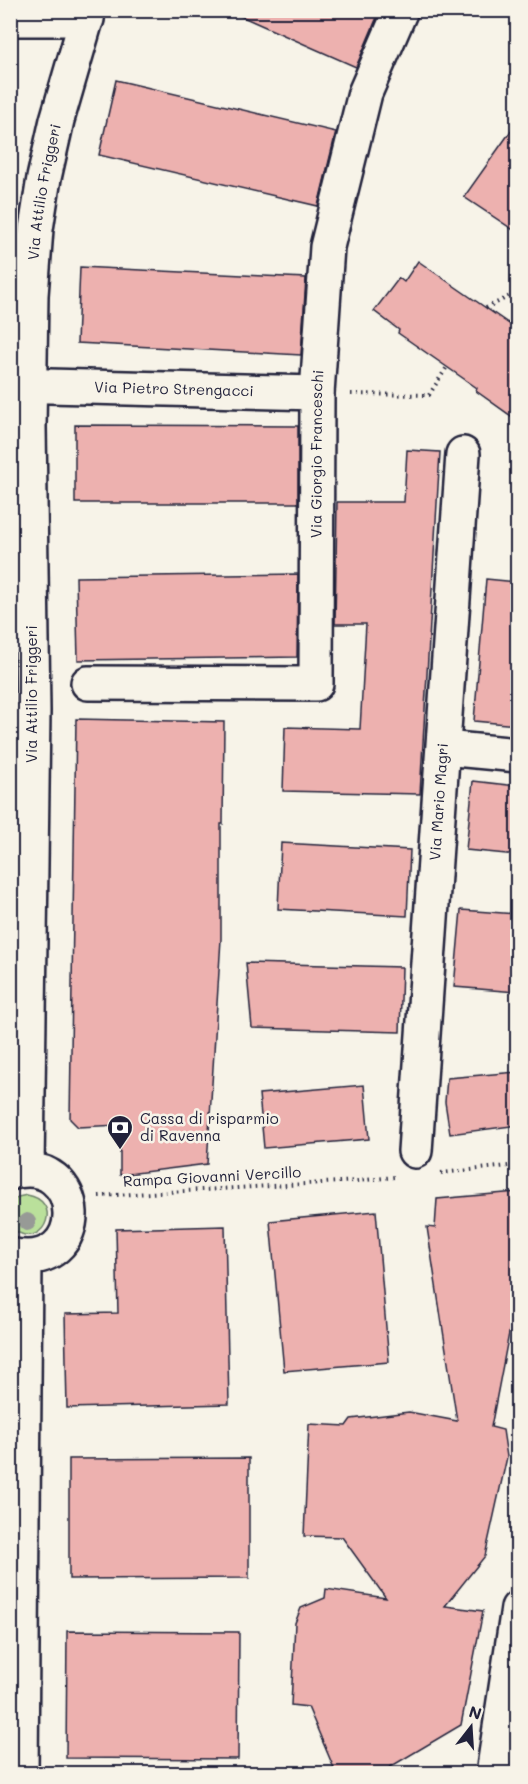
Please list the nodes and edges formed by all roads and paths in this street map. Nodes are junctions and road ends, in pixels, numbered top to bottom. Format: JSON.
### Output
{"nodes":[{"id":1,"x":401,"y":10,"type":"edge"},
{"id":2,"x":88,"y":15,"type":"edge"},
{"id":3,"x":10,"y":19,"type":"edge"},
{"id":4,"x":518,"y":292,"type":"edge"},
{"id":5,"x":486,"y":308,"type":"dead end"},
{"id":6,"x":447,"y":367,"type":"dead end"},
{"id":7,"x":20,"y":385,"type":"edge"},
{"id":8,"x":317,"y":393,"type":"junction"},
{"id":9,"x":463,"y":454,"type":"dead end"},
{"id":10,"x":88,"y":683,"type":"dead end"},
{"id":11,"x":444,"y":748,"type":"junction"},
{"id":12,"x":518,"y":755,"type":"edge"},
{"id":13,"x":415,"y":1150,"type":"dead end"},
{"id":14,"x":19,"y":1171,"type":"edge"},
{"id":15,"x":357,"y":1181,"type":"dead end"},
{"id":16,"x":68,"y":1197,"type":"junction"},
{"id":17,"x":18,"y":1257,"type":"edge"},
{"id":18,"x":518,"y":1608,"type":"edge"},
{"id":19,"x":21,"y":1773,"type":"edge"},
{"id":20,"x":493,"y":1773,"type":"edge"}],
"edges":[{"from":1,"to":8,"type":"street","name":"Via Giorgio Franceschi"},
{"from":2,"to":3,"type":"street"},
{"from":2,"to":7,"type":"street","name":"Via Attilio Friggeri"},
{"from":4,"to":5,"type":"path"},
{"from":6,"to":8,"type":"path"},
{"from":7,"to":8,"type":"street","name":"Via Pietro Strengacci"},
{"from":7,"to":14,"type":"street","name":"Via Attilio Friggeri"},
{"from":8,"to":10,"type":"street","name":"Via Giorgio Franceschi"},
{"from":9,"to":11,"type":"street","name":"Via Mario Magri"},
{"from":11,"to":12,"type":"street"},
{"from":11,"to":13,"type":"street","name":"Via Mario Magri"},
{"from":14,"to":16,"type":"street"},
{"from":15,"to":16,"type":"path","name":"Rampa Giovanni Vercillo"},
{"from":16,"to":17,"type":"street"},
{"from":17,"to":19,"type":"street"},
{"from":18,"to":20,"type":"street"}]}
